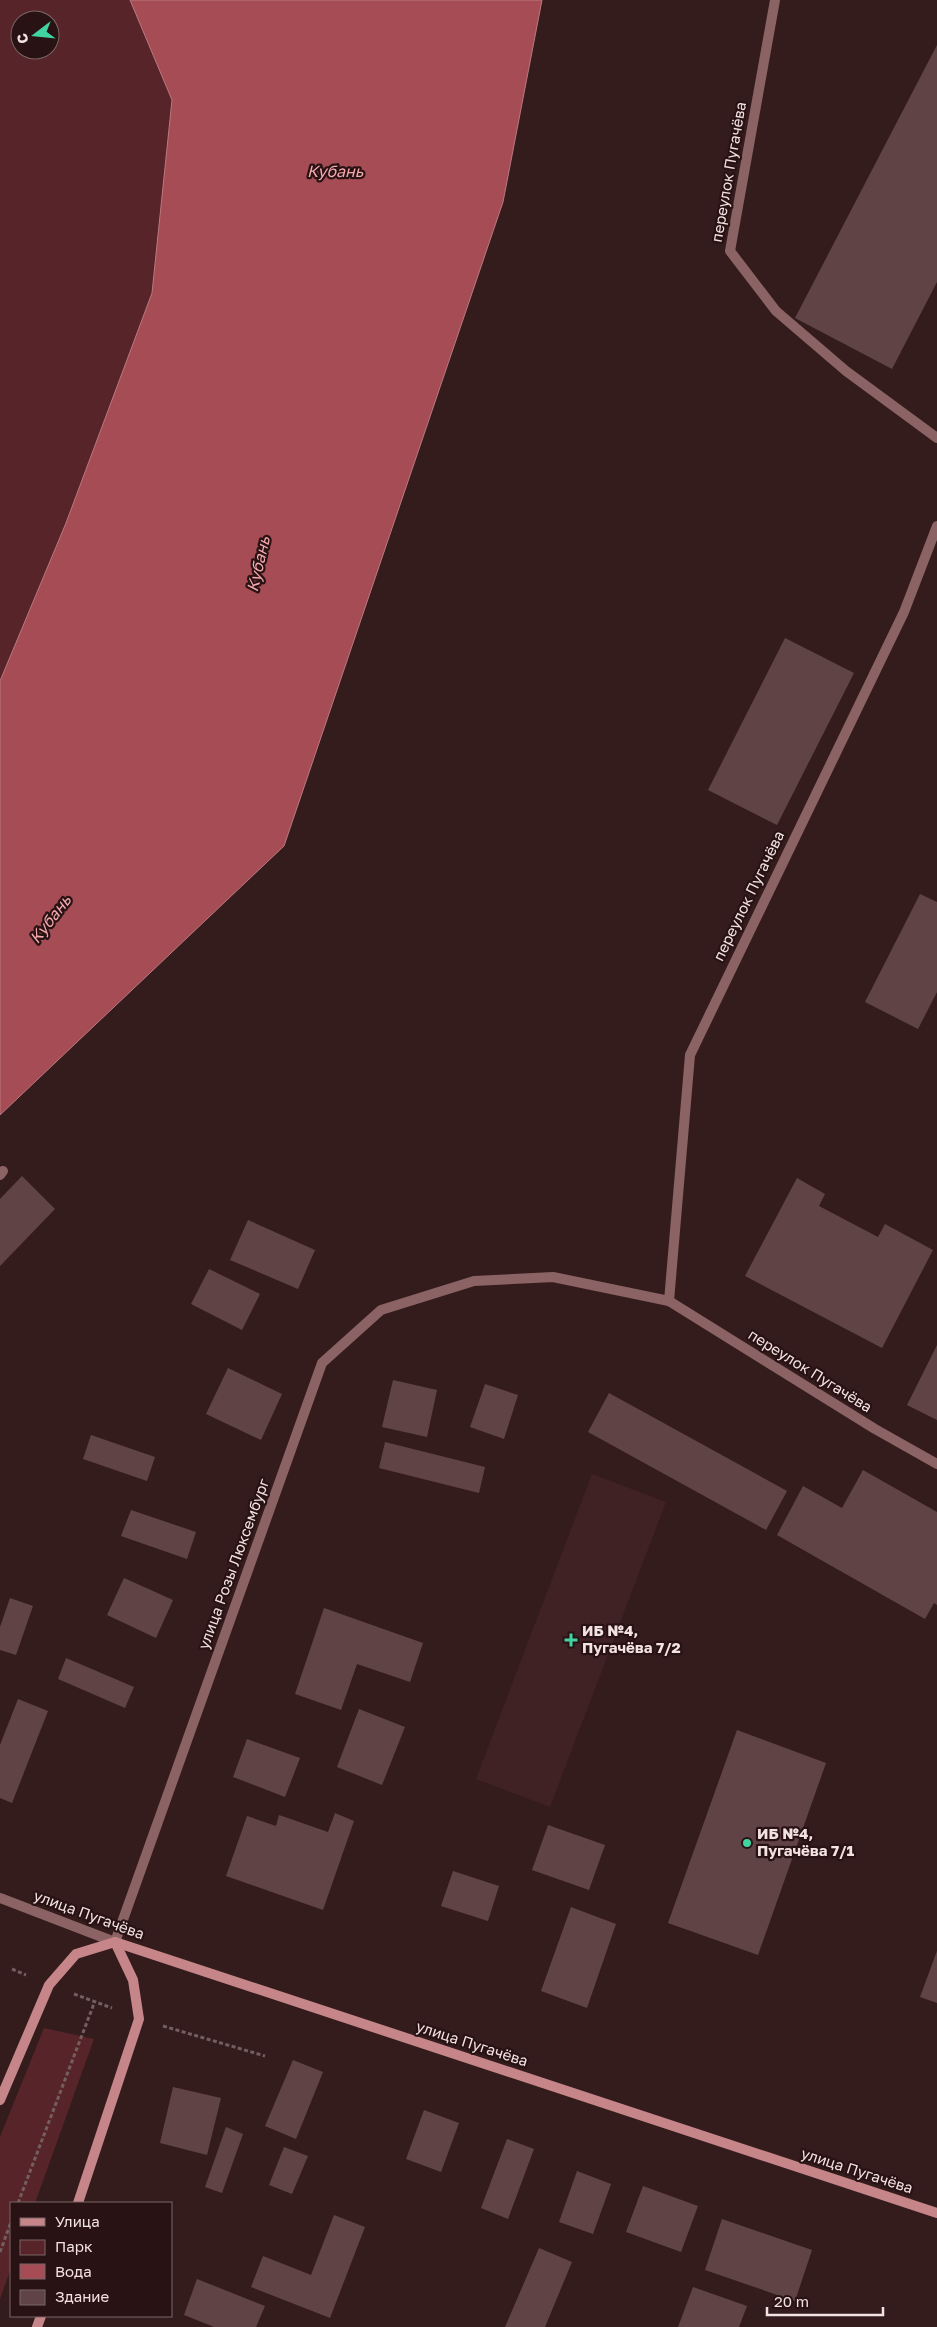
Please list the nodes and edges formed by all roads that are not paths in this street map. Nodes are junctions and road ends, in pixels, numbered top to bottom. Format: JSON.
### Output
{"nodes":[{"id":1,"x":775,"y":0,"type":"edge"},
{"id":2,"x":937,"y":438,"type":"edge"},
{"id":3,"x":937,"y":526,"type":"edge"},
{"id":4,"x":474,"y":1281,"type":"joint"},
{"id":5,"x":669,"y":1300,"type":"junction"},
{"id":6,"x":937,"y":1464,"type":"edge"},
{"id":7,"x":0,"y":1898,"type":"edge"},
{"id":8,"x":115,"y":1942,"type":"junction"},
{"id":9,"x":0,"y":2100,"type":"edge"},
{"id":10,"x":78,"y":2202,"type":"edge"},
{"id":11,"x":937,"y":2213,"type":"edge"}],
"edges":[{"from":1,"to":2,"type":"street","name":"переулок Пугачёва"},
{"from":3,"to":5,"type":"street","name":"переулок Пугачёва"},
{"from":4,"to":5,"type":"street","name":"переулок Пугачёва"},
{"from":4,"to":8,"type":"street","name":"улица Розы Люксембург"},
{"from":5,"to":6,"type":"street","name":"переулок Пугачёва"},
{"from":7,"to":8,"type":"street","name":"улица Пугачёва"},
{"from":8,"to":9,"type":"main road"},
{"from":8,"to":10,"type":"main road"},
{"from":8,"to":11,"type":"main road","name":"улица Пугачёва"}]}
